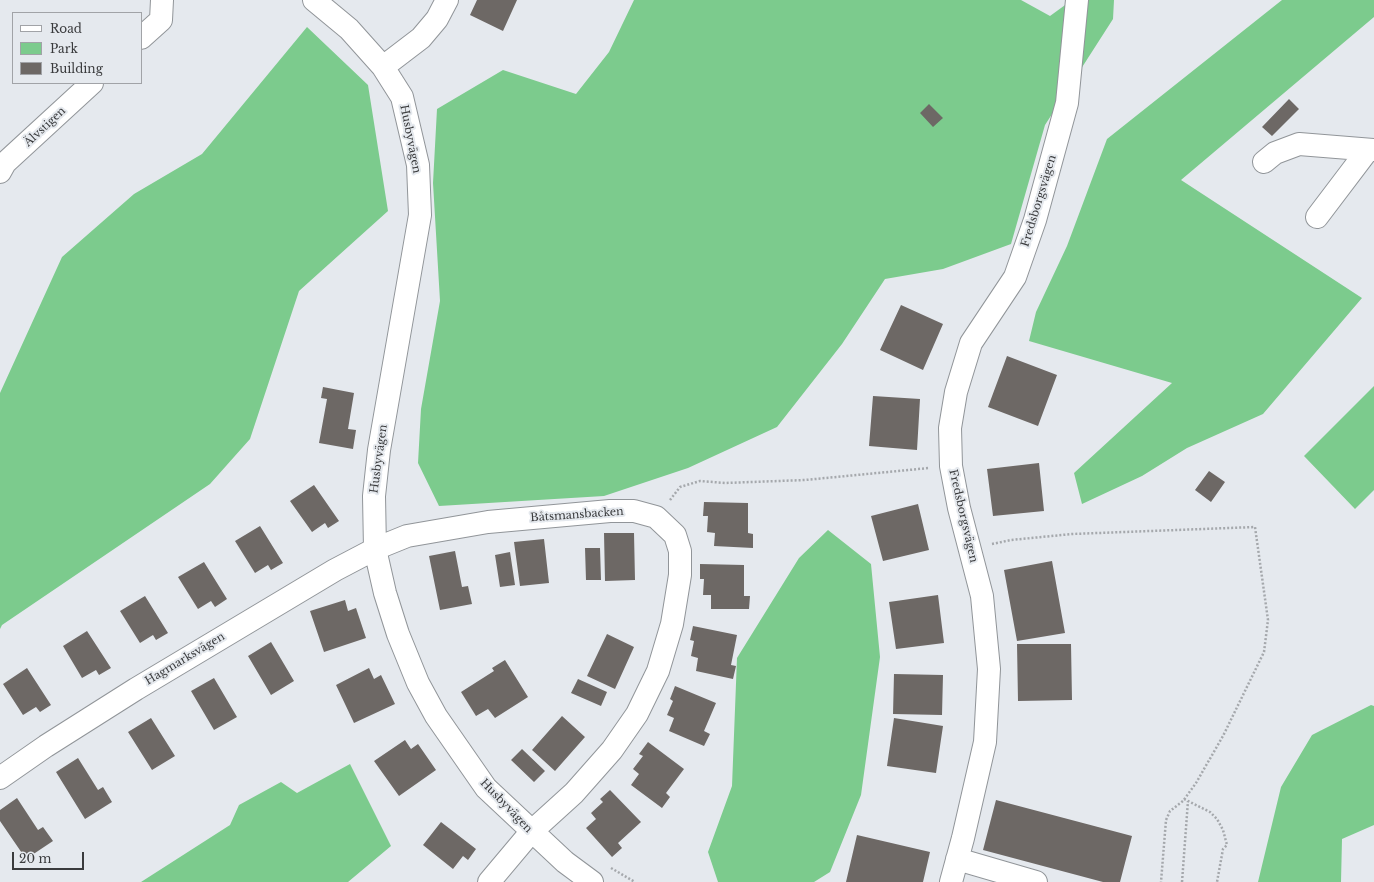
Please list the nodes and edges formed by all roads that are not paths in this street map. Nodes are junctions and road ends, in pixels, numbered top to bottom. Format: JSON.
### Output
{"nodes":[{"id":1,"x":162,"y":0,"type":"edge"},
{"id":2,"x":314,"y":0,"type":"edge"},
{"id":3,"x":447,"y":0,"type":"edge"},
{"id":4,"x":1076,"y":0,"type":"edge"},
{"id":5,"x":142,"y":37,"type":"edge"},
{"id":6,"x":383,"y":67,"type":"junction"},
{"id":7,"x":91,"y":84,"type":"edge"},
{"id":8,"x":1370,"y":150,"type":"edge"},
{"id":9,"x":1264,"y":162,"type":"dead end"},
{"id":10,"x":0,"y":172,"type":"edge"},
{"id":11,"x":1317,"y":218,"type":"dead end"},
{"id":12,"x":375,"y":549,"type":"junction"},
{"id":13,"x":0,"y":778,"type":"edge"},
{"id":14,"x":531,"y":832,"type":"junction"},
{"id":15,"x":957,"y":859,"type":"junction"},
{"id":16,"x":489,"y":882,"type":"edge"},
{"id":17,"x":592,"y":882,"type":"edge"},
{"id":18,"x":951,"y":882,"type":"edge"},
{"id":19,"x":1036,"y":882,"type":"edge"}],
"edges":[{"from":1,"to":5,"type":"street"},
{"from":2,"to":6,"type":"street","name":"Husbyvägen"},
{"from":3,"to":6,"type":"street"},
{"from":4,"to":15,"type":"street","name":"Fredsborgsvägen"},
{"from":6,"to":12,"type":"street","name":"Husbyvägen"},
{"from":7,"to":10,"type":"street","name":"Älvstigen"},
{"from":8,"to":9,"type":"street"},
{"from":8,"to":11,"type":"street"},
{"from":12,"to":13,"type":"street","name":"Hagmarksvägen"},
{"from":12,"to":14,"type":"street","name":"Husbyvägen"},
{"from":12,"to":14,"type":"street","name":"Båtsmansbacken"},
{"from":14,"to":16,"type":"street","name":"Båtsmansbacken"},
{"from":14,"to":17,"type":"street","name":"Husbyvägen"},
{"from":15,"to":18,"type":"street","name":"Fredsborgsvägen"},
{"from":15,"to":19,"type":"street"}]}
